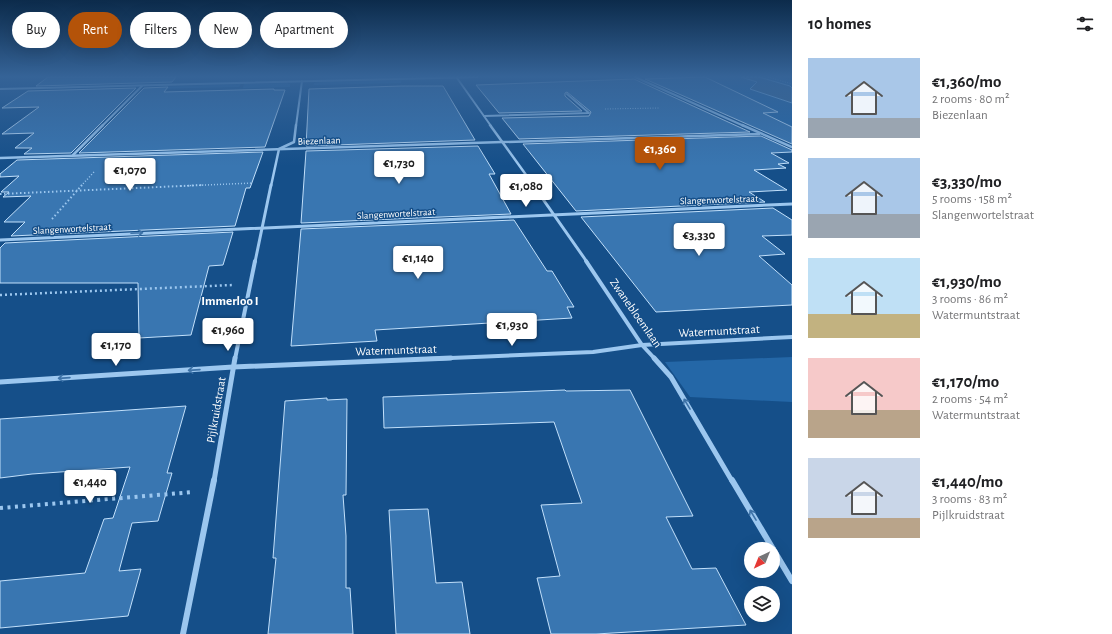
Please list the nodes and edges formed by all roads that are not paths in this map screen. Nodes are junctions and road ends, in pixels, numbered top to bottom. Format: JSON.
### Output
{"nodes":[{"id":1,"x":121,"y":107,"type":"edge"},
{"id":2,"x":299,"y":107,"type":"edge"},
{"id":3,"x":477,"y":107,"type":"edge"},
{"id":4,"x":583,"y":107,"type":"edge"},
{"id":5,"x":700,"y":107,"type":"edge"},
{"id":6,"x":484,"y":116,"type":"junction"},
{"id":7,"x":759,"y":134,"type":"junction"},
{"id":8,"x":503,"y":142,"type":"junction"},
{"id":9,"x":792,"y":147,"type":"edge"},
{"id":10,"x":279,"y":149,"type":"junction"},
{"id":11,"x":73,"y":155,"type":"junction"},
{"id":12,"x":0,"y":158,"type":"edge"},
{"id":13,"x":792,"y":204,"type":"edge"},
{"id":14,"x":554,"y":214,"type":"junction"},
{"id":15,"x":262,"y":228,"type":"junction"},
{"id":16,"x":0,"y":240,"type":"edge"},
{"id":17,"x":792,"y":337,"type":"edge"},
{"id":18,"x":642,"y":345,"type":"junction"},
{"id":19,"x":233,"y":367,"type":"junction"},
{"id":20,"x":0,"y":382,"type":"edge"},
{"id":21,"x":769,"y":542,"type":"edge"},
{"id":22,"x":780,"y":561,"type":"edge"},
{"id":23,"x":792,"y":581,"type":"edge"},
{"id":24,"x":183,"y":634,"type":"edge"}],
"edges":[{"from":1,"to":11,"type":"street"},
{"from":2,"to":10,"type":"street"},
{"from":3,"to":6,"type":"street","name":"Zwanebloemlaan"},
{"from":4,"to":6,"type":"street"},
{"from":5,"to":7,"type":"street"},
{"from":6,"to":8,"type":"street","name":"Zwanebloemlaan"},
{"from":7,"to":8,"type":"street","name":"Biezenlaan"},
{"from":7,"to":9,"type":"street"},
{"from":8,"to":10,"type":"street","name":"Biezenlaan"},
{"from":8,"to":14,"type":"street","name":"Zwanebloemlaan"},
{"from":10,"to":11,"type":"street","name":"Biezenlaan"},
{"from":10,"to":15,"type":"street","name":"Pijlkruidstraat"},
{"from":11,"to":12,"type":"street","name":"Biezenlaan"},
{"from":13,"to":14,"type":"street","name":"Slangenwortelstraat"},
{"from":14,"to":15,"type":"street","name":"Slangenwortelstraat"},
{"from":14,"to":18,"type":"street","name":"Zwanebloemlaan"},
{"from":16,"to":15,"type":"street","name":"Slangenwortelstraat","one_way":true},
{"from":15,"to":19,"type":"street","name":"Pijlkruidstraat"},
{"from":17,"to":18,"type":"street","name":"Watermuntstraat"},
{"from":18,"to":19,"type":"street","name":"Watermuntstraat"},
{"from":21,"to":18,"type":"street","name":"Zwanebloemlaan","one_way":true},
{"from":19,"to":20,"type":"street","name":"Watermuntstraat","one_way":true},
{"from":19,"to":24,"type":"street","name":"Pijlkruidstraat"},
{"from":22,"to":23,"type":"street","name":"Zwanebloemlaan"}]}
